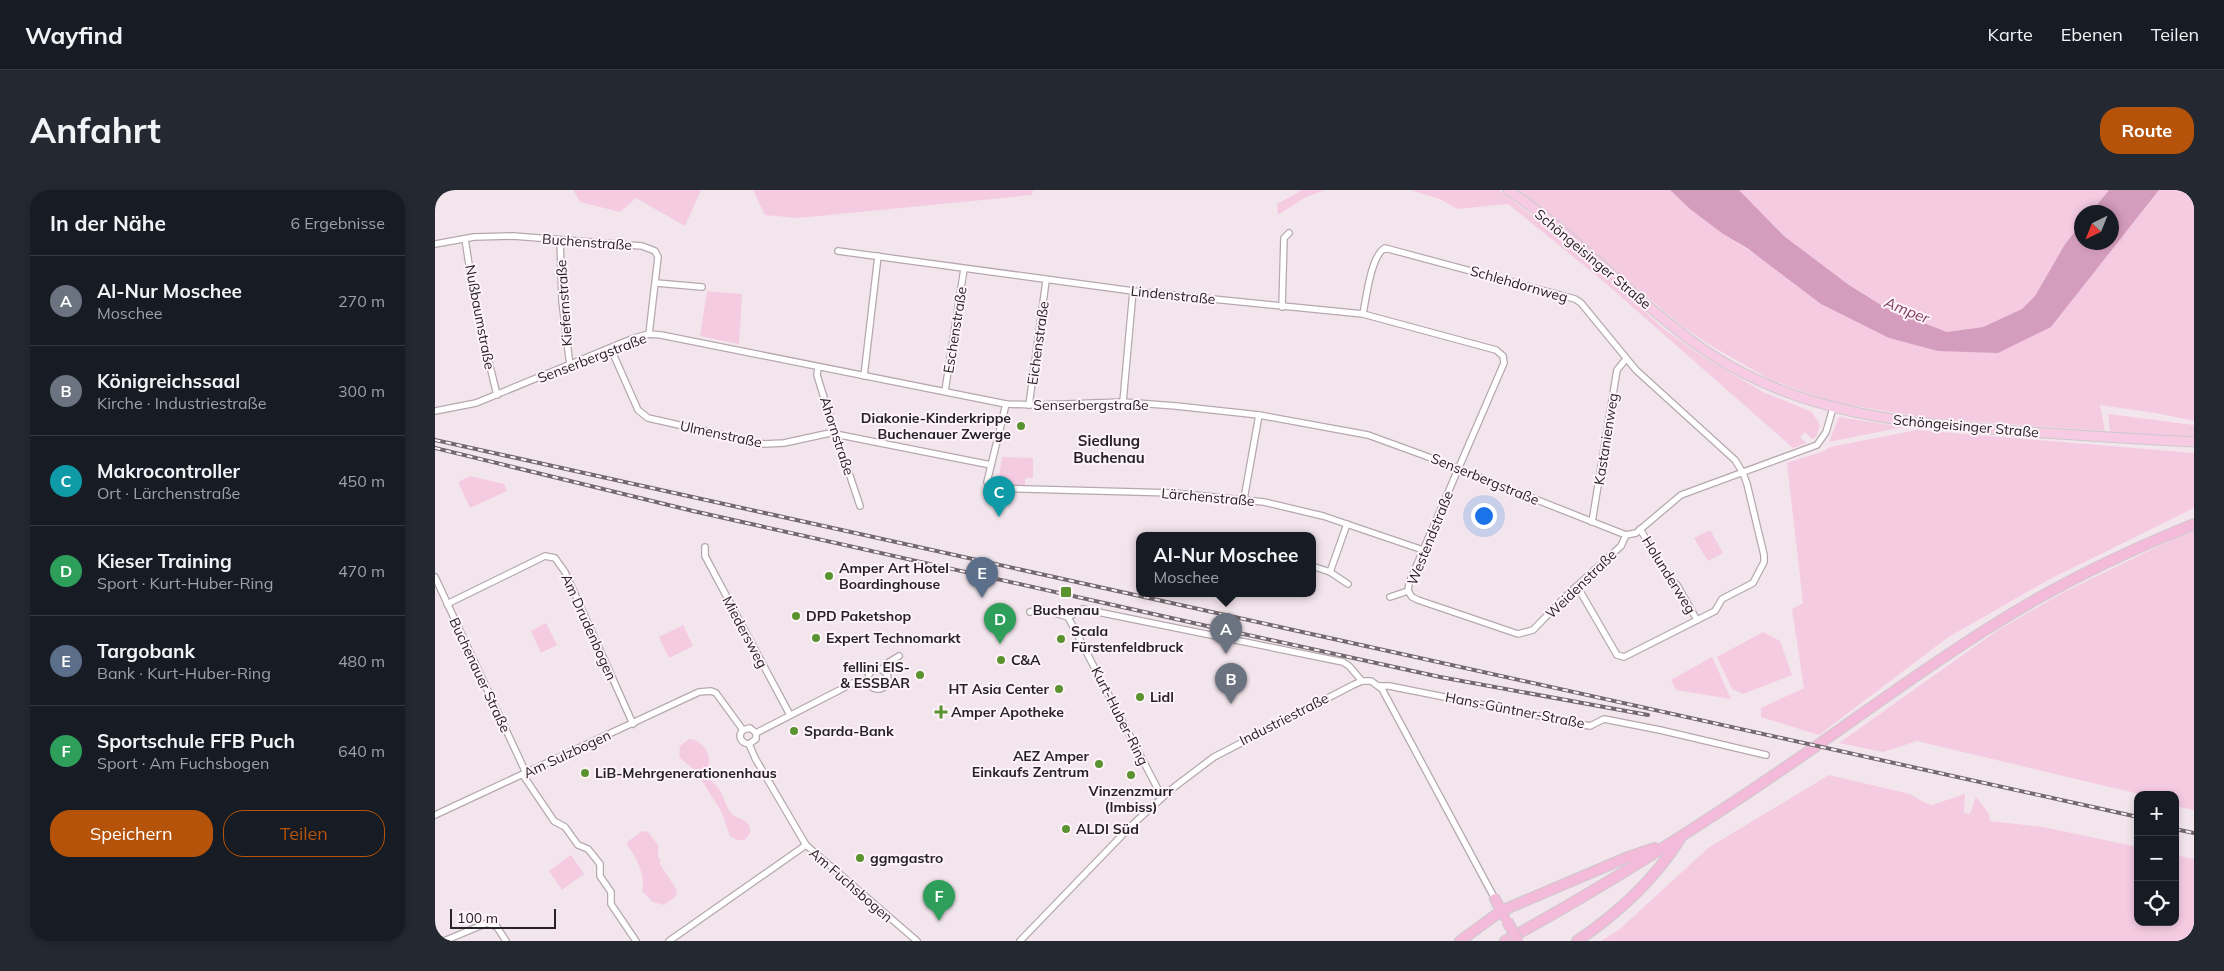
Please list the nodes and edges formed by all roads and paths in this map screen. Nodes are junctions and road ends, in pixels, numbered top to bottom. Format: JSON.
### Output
{"nodes":[{"id":1,"x":1508,"y":190,"type":"edge"},
{"id":2,"x":1289,"y":232,"type":"dead end"},
{"id":3,"x":465,"y":239,"type":"junction"},
{"id":4,"x":560,"y":240,"type":"junction"},
{"id":5,"x":435,"y":244,"type":"edge"},
{"id":6,"x":838,"y":251,"type":"dead end"},
{"id":7,"x":878,"y":256,"type":"junction"},
{"id":8,"x":965,"y":269,"type":"junction"},
{"id":9,"x":1046,"y":281,"type":"junction"},
{"id":10,"x":656,"y":283,"type":"junction"},
{"id":11,"x":702,"y":287,"type":"dead end"},
{"id":12,"x":1133,"y":291,"type":"junction"},
{"id":13,"x":1282,"y":306,"type":"junction"},
{"id":14,"x":1363,"y":314,"type":"junction"},
{"id":15,"x":649,"y":334,"type":"junction"},
{"id":16,"x":611,"y":349,"type":"junction"},
{"id":17,"x":1503,"y":356,"type":"joint"},
{"id":18,"x":1626,"y":359,"type":"junction"},
{"id":19,"x":570,"y":366,"type":"junction"},
{"id":20,"x":819,"y":367,"type":"junction"},
{"id":21,"x":864,"y":376,"type":"junction"},
{"id":22,"x":945,"y":391,"type":"junction"},
{"id":23,"x":497,"y":395,"type":"junction"},
{"id":24,"x":1123,"y":402,"type":"junction"},
{"id":25,"x":1005,"y":404,"type":"junction"},
{"id":26,"x":1029,"y":405,"type":"junction"},
{"id":27,"x":1833,"y":408,"type":"junction"},
{"id":28,"x":435,"y":412,"type":"edge"},
{"id":29,"x":1259,"y":415,"type":"junction"},
{"id":30,"x":835,"y":434,"type":"junction"},
{"id":31,"x":2194,"y":442,"type":"edge"},
{"id":32,"x":991,"y":465,"type":"junction"},
{"id":33,"x":1458,"y":468,"type":"junction"},
{"id":34,"x":1743,"y":473,"type":"junction"},
{"id":35,"x":1244,"y":499,"type":"junction"},
{"id":36,"x":860,"y":506,"type":"dead end"},
{"id":37,"x":1592,"y":522,"type":"junction"},
{"id":38,"x":1347,"y":524,"type":"junction"},
{"id":39,"x":2194,"y":524,"type":"edge"},
{"id":40,"x":1640,"y":529,"type":"junction"},
{"id":41,"x":1626,"y":535,"type":"junction"},
{"id":42,"x":705,"y":547,"type":"dead end"},
{"id":43,"x":1423,"y":550,"type":"junction"},
{"id":44,"x":1316,"y":567,"type":"edge"},
{"id":45,"x":1330,"y":572,"type":"junction"},
{"id":46,"x":435,"y":577,"type":"edge"},
{"id":47,"x":1348,"y":584,"type":"dead end"},
{"id":48,"x":1577,"y":586,"type":"junction"},
{"id":49,"x":1409,"y":591,"type":"junction"},
{"id":50,"x":1389,"y":597,"type":"dead end"},
{"id":51,"x":447,"y":604,"type":"junction"},
{"id":52,"x":1030,"y":612,"type":"dead end"},
{"id":53,"x":1068,"y":617,"type":"junction"},
{"id":54,"x":1697,"y":620,"type":"junction"},
{"id":55,"x":899,"y":656,"type":"dead end"},
{"id":56,"x":882,"y":670,"type":"junction"},
{"id":57,"x":869,"y":680,"type":"junction"},
{"id":58,"x":1361,"y":681,"type":"junction"},
{"id":59,"x":1379,"y":686,"type":"junction"},
{"id":60,"x":879,"y":688,"type":"junction"},
{"id":61,"x":878,"y":695,"type":"dead end"},
{"id":62,"x":790,"y":715,"type":"junction"},
{"id":63,"x":633,"y":724,"type":"junction"},
{"id":64,"x":743,"y":730,"type":"junction"},
{"id":65,"x":756,"y":733,"type":"junction"},
{"id":66,"x":749,"y":744,"type":"junction"},
{"id":67,"x":1766,"y":755,"type":"dead end"},
{"id":68,"x":525,"y":774,"type":"junction"},
{"id":69,"x":1162,"y":797,"type":"junction"},
{"id":70,"x":435,"y":815,"type":"edge"},
{"id":71,"x":1681,"y":836,"type":"junction"},
{"id":72,"x":1671,"y":843,"type":"junction"},
{"id":73,"x":806,"y":845,"type":"junction"},
{"id":74,"x":1495,"y":899,"type":"joint"},
{"id":75,"x":1501,"y":911,"type":"junction"},
{"id":76,"x":444,"y":941,"type":"edge"},
{"id":77,"x":507,"y":941,"type":"edge"},
{"id":78,"x":636,"y":941,"type":"edge"},
{"id":79,"x":669,"y":941,"type":"edge"},
{"id":80,"x":917,"y":941,"type":"edge"},
{"id":81,"x":1020,"y":941,"type":"edge"},
{"id":82,"x":1460,"y":941,"type":"edge"},
{"id":83,"x":1505,"y":941,"type":"edge"},
{"id":84,"x":1518,"y":941,"type":"edge"},
{"id":85,"x":1577,"y":941,"type":"edge"}],
"edges":[{"from":1,"to":27,"type":"main road","name":"Schöngeisinger Straße"},
{"from":2,"to":13,"type":"street"},
{"from":3,"to":4,"type":"street","name":"Buchenstraße"},
{"from":3,"to":5,"type":"street","name":"Buchenstraße"},
{"from":3,"to":23,"type":"street","name":"Nußbaumstraße"},
{"from":4,"to":10,"type":"street","name":"Buchenstraße"},
{"from":4,"to":19,"type":"street","name":"Kiefernstraße"},
{"from":6,"to":7,"type":"street","name":"Lindenstraße"},
{"from":7,"to":8,"type":"street","name":"Lindenstraße"},
{"from":7,"to":21,"type":"street"},
{"from":8,"to":9,"type":"street","name":"Lindenstraße"},
{"from":8,"to":22,"type":"street","name":"Eschenstraße"},
{"from":9,"to":12,"type":"street","name":"Lindenstraße"},
{"from":9,"to":26,"type":"street","name":"Eichenstraße"},
{"from":10,"to":11,"type":"street"},
{"from":10,"to":15,"type":"street","name":"Buchenstraße"},
{"from":12,"to":13,"type":"street","name":"Lindenstraße"},
{"from":12,"to":24,"type":"street"},
{"from":13,"to":14,"type":"street","name":"Lindenstraße"},
{"from":14,"to":17,"type":"street","name":"Lindenstraße"},
{"from":14,"to":18,"type":"street","name":"Schlehdornweg"},
{"from":15,"to":16,"type":"street","name":"Senserbergstraße"},
{"from":15,"to":20,"type":"street","name":"Senserbergstraße"},
{"from":16,"to":19,"type":"street","name":"Senserbergstraße"},
{"from":16,"to":30,"type":"street","name":"Ulmenstraße"},
{"from":17,"to":33,"type":"street","name":"Westendstraße"},
{"from":18,"to":34,"type":"street","name":"Schlehdornweg"},
{"from":18,"to":37,"type":"street","name":"Kastanienweg"},
{"from":19,"to":23,"type":"street","name":"Senserbergstraße"},
{"from":20,"to":21,"type":"street","name":"Senserbergstraße"},
{"from":20,"to":30,"type":"street","name":"Ahornstraße"},
{"from":21,"to":22,"type":"street","name":"Senserbergstraße"},
{"from":22,"to":25,"type":"street","name":"Senserbergstraße"},
{"from":23,"to":28,"type":"street","name":"Senserbergstraße"},
{"from":24,"to":26,"type":"street","name":"Senserbergstraße"},
{"from":24,"to":29,"type":"street","name":"Senserbergstraße"},
{"from":25,"to":26,"type":"street","name":"Senserbergstraße"},
{"from":25,"to":32,"type":"street"},
{"from":27,"to":31,"type":"main road","name":"Schöngeisinger Straße"},
{"from":27,"to":34,"type":"street"},
{"from":29,"to":33,"type":"street","name":"Senserbergstraße"},
{"from":29,"to":35,"type":"street"},
{"from":30,"to":32,"type":"street","name":"Ulmenstraße"},
{"from":30,"to":36,"type":"street","name":"Ahornstraße"},
{"from":32,"to":35,"type":"street","name":"Lärchenstraße"},
{"from":33,"to":37,"type":"street","name":"Senserbergstraße"},
{"from":33,"to":43,"type":"street","name":"Westendstraße"},
{"from":34,"to":40,"type":"street"},
{"from":34,"to":54,"type":"street"},
{"from":35,"to":38,"type":"street","name":"Lärchenstraße"},
{"from":37,"to":41,"type":"street","name":"Senserbergstraße"},
{"from":38,"to":43,"type":"street","name":"Lärchenstraße"},
{"from":38,"to":45,"type":"street"},
{"from":39,"to":71,"type":"highway"},
{"from":40,"to":41,"type":"street"},
{"from":40,"to":54,"type":"street","name":"Holunderweg"},
{"from":41,"to":48,"type":"street","name":"Weidenstraße"},
{"from":42,"to":62,"type":"street","name":"Miedersweg"},
{"from":43,"to":49,"type":"street","name":"Westendstraße"},
{"from":44,"to":45,"type":"street"},
{"from":45,"to":47,"type":"street"},
{"from":46,"to":51,"type":"street","name":"Buchenauer Straße"},
{"from":48,"to":49,"type":"street","name":"Weidenstraße"},
{"from":48,"to":54,"type":"street"},
{"from":49,"to":50,"type":"street","name":"Westendstraße"},
{"from":51,"to":63,"type":"street","name":"Am Drudenbogen"},
{"from":51,"to":68,"type":"street","name":"Buchenauer Straße"},
{"from":52,"to":53,"type":"street"},
{"from":53,"to":58,"type":"street"},
{"from":53,"to":69,"type":"street","name":"Kurt-Huber-Ring"},
{"from":55,"to":56,"type":"street"},
{"from":56,"to":57,"type":"street"},
{"from":56,"to":60,"type":"street"},
{"from":57,"to":60,"type":"street"},
{"from":57,"to":62,"type":"street"},
{"from":58,"to":59,"type":"street"},
{"from":58,"to":69,"type":"street","name":"Industriestraße"},
{"from":59,"to":67,"type":"street","name":"Hans-Güntner-Straße"},
{"from":59,"to":74,"type":"street"},
{"from":60,"to":61,"type":"street"},
{"from":62,"to":65,"type":"street"},
{"from":63,"to":64,"type":"street","name":"Am Sulzbogen"},
{"from":63,"to":68,"type":"street","name":"Am Sulzbogen"},
{"from":64,"to":65,"type":"street"},
{"from":64,"to":66,"type":"street"},
{"from":65,"to":66,"type":"street"},
{"from":66,"to":73,"type":"street","name":"Am Fuchsbogen"},
{"from":68,"to":70,"type":"street","name":"Am Sulzbogen"},
{"from":68,"to":78,"type":"street","name":"Buchenauer Straße"},
{"from":69,"to":81,"type":"street","name":"Industriestraße"},
{"from":71,"to":72,"type":"highway"},
{"from":71,"to":85,"type":"highway"},
{"from":72,"to":75,"type":"highway"},
{"from":72,"to":83,"type":"highway"},
{"from":73,"to":79,"type":"street"},
{"from":73,"to":80,"type":"street","name":"Am Fuchsbogen"},
{"from":74,"to":75,"type":"highway"},
{"from":75,"to":82,"type":"highway"},
{"from":75,"to":84,"type":"highway","bridge":true},
{"from":76,"to":77,"type":"street"}]}
